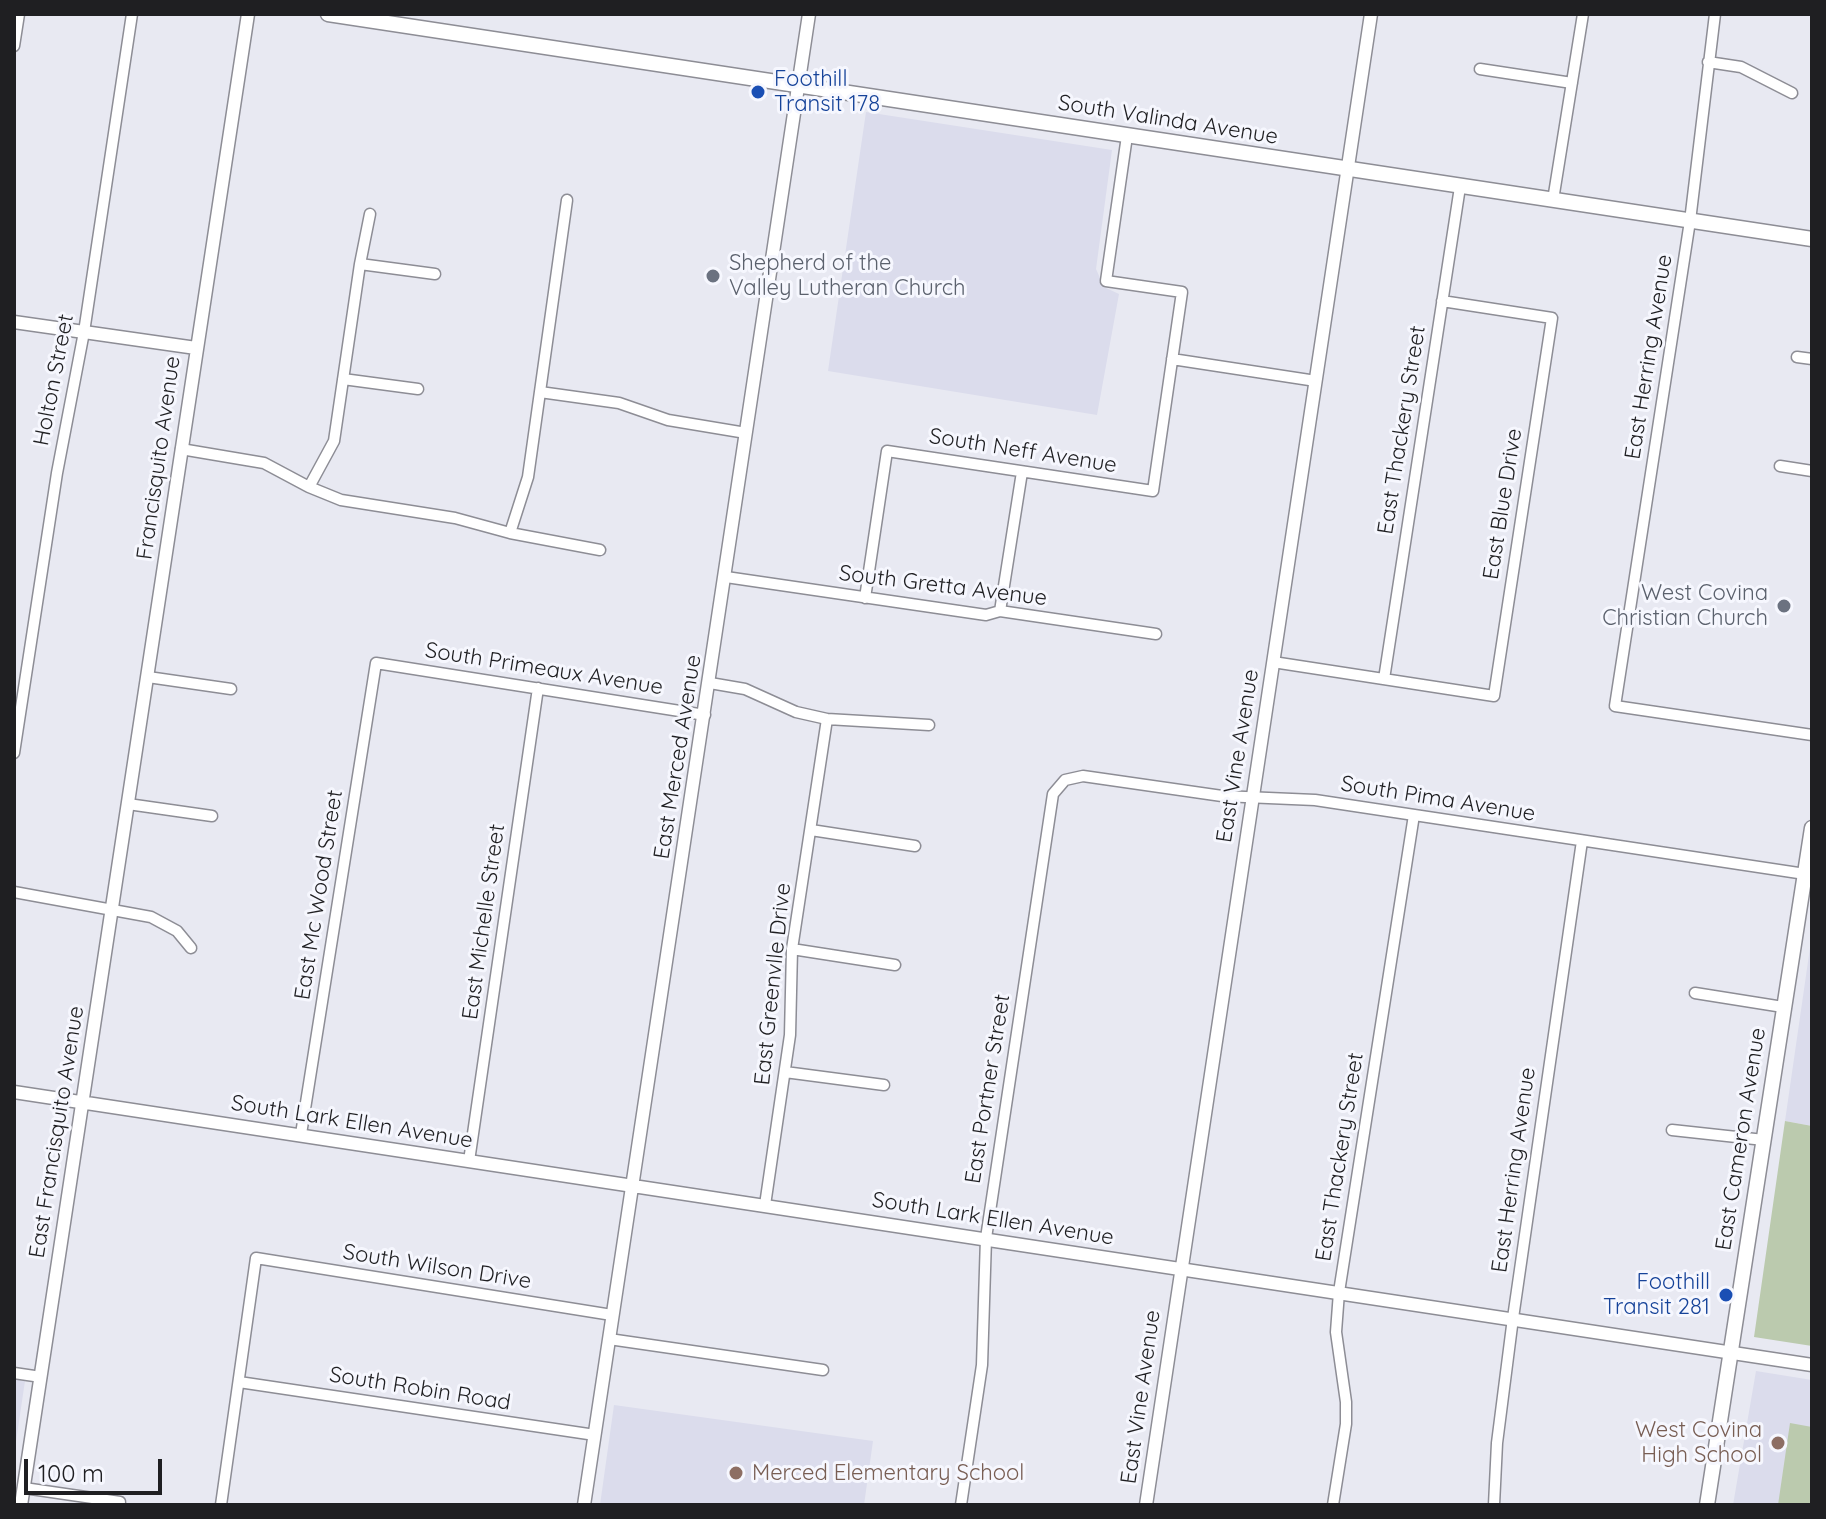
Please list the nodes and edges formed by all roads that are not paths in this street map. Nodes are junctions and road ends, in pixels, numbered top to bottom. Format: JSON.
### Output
{"nodes":[{"id":1,"x":19,"y":14,"type":"edge"},
{"id":2,"x":132,"y":14,"type":"edge"},
{"id":3,"x":248,"y":14,"type":"edge"},
{"id":4,"x":328,"y":14,"type":"edge"},
{"id":5,"x":809,"y":14,"type":"edge"},
{"id":6,"x":1371,"y":14,"type":"edge"},
{"id":7,"x":1583,"y":14,"type":"edge"},
{"id":8,"x":1715,"y":14,"type":"edge"},
{"id":9,"x":411,"y":21,"type":"edge"},
{"id":10,"x":14,"y":46,"type":"edge"},
{"id":11,"x":1708,"y":62,"type":"junction"},
{"id":12,"x":1480,"y":69,"type":"dead end"},
{"id":13,"x":1572,"y":83,"type":"junction"},
{"id":14,"x":797,"y":86,"type":"junction"},
{"id":15,"x":1792,"y":93,"type":"dead end"},
{"id":16,"x":1127,"y":136,"type":"junction"},
{"id":17,"x":1349,"y":169,"type":"junction"},
{"id":18,"x":1460,"y":187,"type":"junction"},
{"id":19,"x":567,"y":200,"type":"dead end"},
{"id":20,"x":1553,"y":200,"type":"junction"},
{"id":21,"x":370,"y":214,"type":"dead end"},
{"id":22,"x":1690,"y":221,"type":"junction"},
{"id":23,"x":1812,"y":239,"type":"edge"},
{"id":24,"x":360,"y":264,"type":"junction"},
{"id":25,"x":435,"y":274,"type":"dead end"},
{"id":26,"x":1442,"y":301,"type":"junction"},
{"id":27,"x":14,"y":322,"type":"edge"},
{"id":28,"x":84,"y":332,"type":"junction"},
{"id":29,"x":196,"y":348,"type":"junction"},
{"id":30,"x":1797,"y":357,"type":"dead end"},
{"id":31,"x":1172,"y":359,"type":"junction"},
{"id":32,"x":1812,"y":359,"type":"edge"},
{"id":33,"x":343,"y":379,"type":"junction"},
{"id":34,"x":1316,"y":381,"type":"junction"},
{"id":35,"x":418,"y":389,"type":"dead end"},
{"id":36,"x":540,"y":392,"type":"junction"},
{"id":37,"x":746,"y":433,"type":"junction"},
{"id":38,"x":181,"y":449,"type":"junction"},
{"id":39,"x":1780,"y":466,"type":"dead end"},
{"id":40,"x":1812,"y":471,"type":"edge"},
{"id":41,"x":1022,"y":472,"type":"junction"},
{"id":42,"x":309,"y":487,"type":"junction"},
{"id":43,"x":510,"y":533,"type":"junction"},
{"id":44,"x":600,"y":550,"type":"dead end"},
{"id":45,"x":726,"y":577,"type":"junction"},
{"id":46,"x":865,"y":598,"type":"junction"},
{"id":47,"x":1000,"y":611,"type":"junction"},
{"id":48,"x":1156,"y":634,"type":"dead end"},
{"id":49,"x":1273,"y":662,"type":"junction"},
{"id":50,"x":376,"y":663,"type":"joint"},
{"id":51,"x":148,"y":677,"type":"junction"},
{"id":52,"x":1384,"y":679,"type":"junction"},
{"id":53,"x":710,"y":683,"type":"junction"},
{"id":54,"x":538,"y":688,"type":"junction"},
{"id":55,"x":231,"y":689,"type":"dead end"},
{"id":56,"x":705,"y":715,"type":"junction"},
{"id":57,"x":827,"y":719,"type":"junction"},
{"id":58,"x":929,"y":725,"type":"dead end"},
{"id":59,"x":1812,"y":735,"type":"edge"},
{"id":60,"x":14,"y":753,"type":"edge"},
{"id":61,"x":1065,"y":780,"type":"joint"},
{"id":62,"x":1252,"y":797,"type":"junction"},
{"id":63,"x":128,"y":804,"type":"junction"},
{"id":64,"x":1414,"y":815,"type":"junction"},
{"id":65,"x":212,"y":816,"type":"dead end"},
{"id":66,"x":1812,"y":828,"type":"edge"},
{"id":67,"x":811,"y":830,"type":"junction"},
{"id":68,"x":1582,"y":841,"type":"junction"},
{"id":69,"x":915,"y":846,"type":"dead end"},
{"id":70,"x":1805,"y":874,"type":"junction"},
{"id":71,"x":14,"y":892,"type":"edge"},
{"id":72,"x":113,"y":908,"type":"junction"},
{"id":73,"x":191,"y":948,"type":"dead end"},
{"id":74,"x":792,"y":949,"type":"junction"},
{"id":75,"x":895,"y":965,"type":"dead end"},
{"id":76,"x":1695,"y":993,"type":"dead end"},
{"id":77,"x":1783,"y":1007,"type":"junction"},
{"id":78,"x":785,"y":1072,"type":"junction"},
{"id":79,"x":884,"y":1085,"type":"dead end"},
{"id":80,"x":14,"y":1092,"type":"edge"},
{"id":81,"x":80,"y":1102,"type":"junction"},
{"id":82,"x":1672,"y":1130,"type":"dead end"},
{"id":83,"x":301,"y":1134,"type":"junction"},
{"id":84,"x":1764,"y":1140,"type":"junction"},
{"id":85,"x":469,"y":1161,"type":"junction"},
{"id":86,"x":631,"y":1186,"type":"junction"},
{"id":87,"x":765,"y":1205,"type":"junction"},
{"id":88,"x":986,"y":1238,"type":"junction"},
{"id":89,"x":1181,"y":1268,"type":"junction"},
{"id":90,"x":1339,"y":1292,"type":"junction"},
{"id":91,"x":612,"y":1315,"type":"junction"},
{"id":92,"x":1513,"y":1318,"type":"junction"},
{"id":93,"x":609,"y":1339,"type":"junction"},
{"id":94,"x":1730,"y":1352,"type":"junction"},
{"id":95,"x":1812,"y":1365,"type":"edge"},
{"id":96,"x":823,"y":1370,"type":"dead end"},
{"id":97,"x":14,"y":1373,"type":"edge"},
{"id":98,"x":41,"y":1377,"type":"junction"},
{"id":99,"x":239,"y":1382,"type":"junction"},
{"id":100,"x":595,"y":1435,"type":"junction"},
{"id":101,"x":24,"y":1488,"type":"junction"},
{"id":102,"x":120,"y":1502,"type":"dead end"},
{"id":103,"x":221,"y":1504,"type":"edge"},
{"id":104,"x":21,"y":1505,"type":"edge"},
{"id":105,"x":228,"y":1505,"type":"edge"},
{"id":106,"x":584,"y":1505,"type":"edge"},
{"id":107,"x":961,"y":1505,"type":"edge"},
{"id":108,"x":1146,"y":1505,"type":"edge"},
{"id":109,"x":1333,"y":1505,"type":"edge"},
{"id":110,"x":1494,"y":1505,"type":"edge"},
{"id":111,"x":1707,"y":1505,"type":"edge"}],
"edges":[{"from":1,"to":10,"type":"street"},
{"from":2,"to":28,"type":"street","name":"Holton Street"},
{"from":3,"to":29,"type":"street","name":"Francisquito Avenue"},
{"from":4,"to":9,"type":"main road","name":"South Valinda Avenue"},
{"from":5,"to":14,"type":"street","name":"East Merced Avenue"},
{"from":6,"to":17,"type":"street","name":"East Vine Avenue"},
{"from":7,"to":13,"type":"street"},
{"from":8,"to":11,"type":"street","name":"East Herring Avenue"},
{"from":9,"to":14,"type":"main road","name":"South Valinda Avenue"},
{"from":11,"to":15,"type":"street"},
{"from":11,"to":22,"type":"street","name":"East Herring Avenue"},
{"from":12,"to":13,"type":"street"},
{"from":13,"to":20,"type":"street"},
{"from":14,"to":16,"type":"main road","name":"South Valinda Avenue"},
{"from":14,"to":37,"type":"street","name":"East Merced Avenue"},
{"from":16,"to":17,"type":"main road","name":"South Valinda Avenue"},
{"from":16,"to":31,"type":"street"},
{"from":17,"to":18,"type":"main road","name":"South Valinda Avenue"},
{"from":17,"to":34,"type":"street","name":"East Vine Avenue"},
{"from":18,"to":20,"type":"main road","name":"South Valinda Avenue"},
{"from":18,"to":26,"type":"street","name":"East Thackery Street"},
{"from":19,"to":36,"type":"street"},
{"from":20,"to":22,"type":"main road","name":"South Valinda Avenue"},
{"from":21,"to":24,"type":"street"},
{"from":22,"to":23,"type":"main road","name":"South Valinda Avenue"},
{"from":22,"to":59,"type":"street","name":"East Herring Avenue"},
{"from":24,"to":25,"type":"street"},
{"from":24,"to":33,"type":"street"},
{"from":26,"to":52,"type":"street","name":"East Thackery Street"},
{"from":26,"to":52,"type":"street","name":"East Blue Drive"},
{"from":27,"to":28,"type":"street"},
{"from":28,"to":29,"type":"street"},
{"from":28,"to":60,"type":"street","name":"Holton Street"},
{"from":29,"to":38,"type":"street","name":"Francisquito Avenue"},
{"from":30,"to":32,"type":"street"},
{"from":31,"to":34,"type":"street"},
{"from":31,"to":41,"type":"street","name":"South Neff Avenue"},
{"from":33,"to":35,"type":"street"},
{"from":33,"to":42,"type":"street"},
{"from":34,"to":49,"type":"street","name":"East Vine Avenue"},
{"from":36,"to":37,"type":"street"},
{"from":36,"to":43,"type":"street"},
{"from":37,"to":45,"type":"street","name":"East Merced Avenue"},
{"from":38,"to":42,"type":"street"},
{"from":38,"to":51,"type":"street","name":"Francisquito Avenue"},
{"from":39,"to":40,"type":"street"},
{"from":41,"to":46,"type":"street","name":"South Neff Avenue"},
{"from":41,"to":47,"type":"street"},
{"from":42,"to":43,"type":"street"},
{"from":43,"to":44,"type":"street"},
{"from":45,"to":46,"type":"street","name":"South Gretta Avenue"},
{"from":45,"to":53,"type":"street","name":"East Merced Avenue"},
{"from":46,"to":47,"type":"street","name":"South Gretta Avenue"},
{"from":47,"to":48,"type":"street","name":"South Gretta Avenue"},
{"from":49,"to":52,"type":"street"},
{"from":49,"to":62,"type":"street","name":"East Vine Avenue"},
{"from":50,"to":54,"type":"street","name":"South Primeaux Avenue"},
{"from":50,"to":83,"type":"street","name":"East Mc Wood Street"},
{"from":51,"to":55,"type":"street"},
{"from":51,"to":63,"type":"street","name":"Francisquito Avenue"},
{"from":53,"to":56,"type":"street","name":"East Merced Avenue"},
{"from":53,"to":57,"type":"street"},
{"from":54,"to":56,"type":"street","name":"South Primeaux Avenue"},
{"from":54,"to":85,"type":"street","name":"East Michelle Street"},
{"from":56,"to":86,"type":"street","name":"East Merced Avenue"},
{"from":57,"to":58,"type":"street"},
{"from":57,"to":67,"type":"street","name":"East Greenvlle Drive"},
{"from":61,"to":62,"type":"street","name":"South Pima Avenue"},
{"from":61,"to":88,"type":"street","name":"East Portner Street"},
{"from":62,"to":64,"type":"street","name":"South Pima Avenue"},
{"from":62,"to":89,"type":"street","name":"East Vine Avenue"},
{"from":63,"to":65,"type":"street"},
{"from":63,"to":72,"type":"street","name":"Francisquito Avenue"},
{"from":64,"to":68,"type":"street","name":"South Pima Avenue"},
{"from":64,"to":90,"type":"street","name":"East Thackery Street"},
{"from":66,"to":70,"type":"main road","name":"East Cameron Avenue"},
{"from":67,"to":69,"type":"street"},
{"from":67,"to":74,"type":"street","name":"East Greenvlle Drive"},
{"from":68,"to":70,"type":"street","name":"South Pima Avenue"},
{"from":68,"to":92,"type":"street","name":"East Herring Avenue"},
{"from":70,"to":77,"type":"main road","name":"East Cameron Avenue"},
{"from":71,"to":72,"type":"street"},
{"from":72,"to":73,"type":"street"},
{"from":72,"to":81,"type":"street","name":"East Francisquito Avenue"},
{"from":74,"to":75,"type":"street"},
{"from":74,"to":78,"type":"street","name":"East Greenvlle Drive"},
{"from":76,"to":77,"type":"street"},
{"from":77,"to":84,"type":"main road","name":"East Cameron Avenue"},
{"from":78,"to":79,"type":"street"},
{"from":78,"to":87,"type":"street","name":"East Greenvlle Drive"},
{"from":80,"to":81,"type":"street","name":"South Lark Ellen Avenue"},
{"from":81,"to":83,"type":"street","name":"South Lark Ellen Avenue"},
{"from":81,"to":98,"type":"street","name":"East Francisquito Avenue"},
{"from":82,"to":84,"type":"street"},
{"from":83,"to":85,"type":"street","name":"South Lark Ellen Avenue"},
{"from":84,"to":94,"type":"main road","name":"East Cameron Avenue"},
{"from":85,"to":86,"type":"street","name":"South Lark Ellen Avenue"},
{"from":86,"to":87,"type":"street","name":"South Lark Ellen Avenue"},
{"from":86,"to":91,"type":"street","name":"East Merced Avenue"},
{"from":87,"to":88,"type":"street","name":"South Lark Ellen Avenue"},
{"from":88,"to":89,"type":"street","name":"South Lark Ellen Avenue"},
{"from":88,"to":107,"type":"street","name":"East Portner Street"},
{"from":89,"to":90,"type":"street","name":"South Lark Ellen Avenue"},
{"from":89,"to":108,"type":"street","name":"East Vine Avenue"},
{"from":90,"to":92,"type":"street","name":"South Lark Ellen Avenue"},
{"from":90,"to":109,"type":"street","name":"East Thackery Street"},
{"from":91,"to":93,"type":"street","name":"East Merced Avenue"},
{"from":91,"to":99,"type":"street","name":"South Wilson Drive"},
{"from":92,"to":94,"type":"street","name":"South Lark Ellen Avenue"},
{"from":92,"to":110,"type":"street","name":"East Herring Avenue"},
{"from":93,"to":96,"type":"street"},
{"from":93,"to":100,"type":"street","name":"East Merced Avenue"},
{"from":94,"to":95,"type":"street","name":"South Lark Ellen Avenue"},
{"from":94,"to":111,"type":"main road","name":"East Cameron Avenue"},
{"from":97,"to":98,"type":"street"},
{"from":98,"to":101,"type":"street","name":"East Francisquito Avenue"},
{"from":99,"to":100,"type":"street","name":"South Robin Road"},
{"from":99,"to":103,"type":"street"},
{"from":100,"to":106,"type":"street","name":"East Merced Avenue"},
{"from":101,"to":102,"type":"street"},
{"from":101,"to":104,"type":"street","name":"East Francisquito Avenue"},
{"from":103,"to":105,"type":"street"}]}
